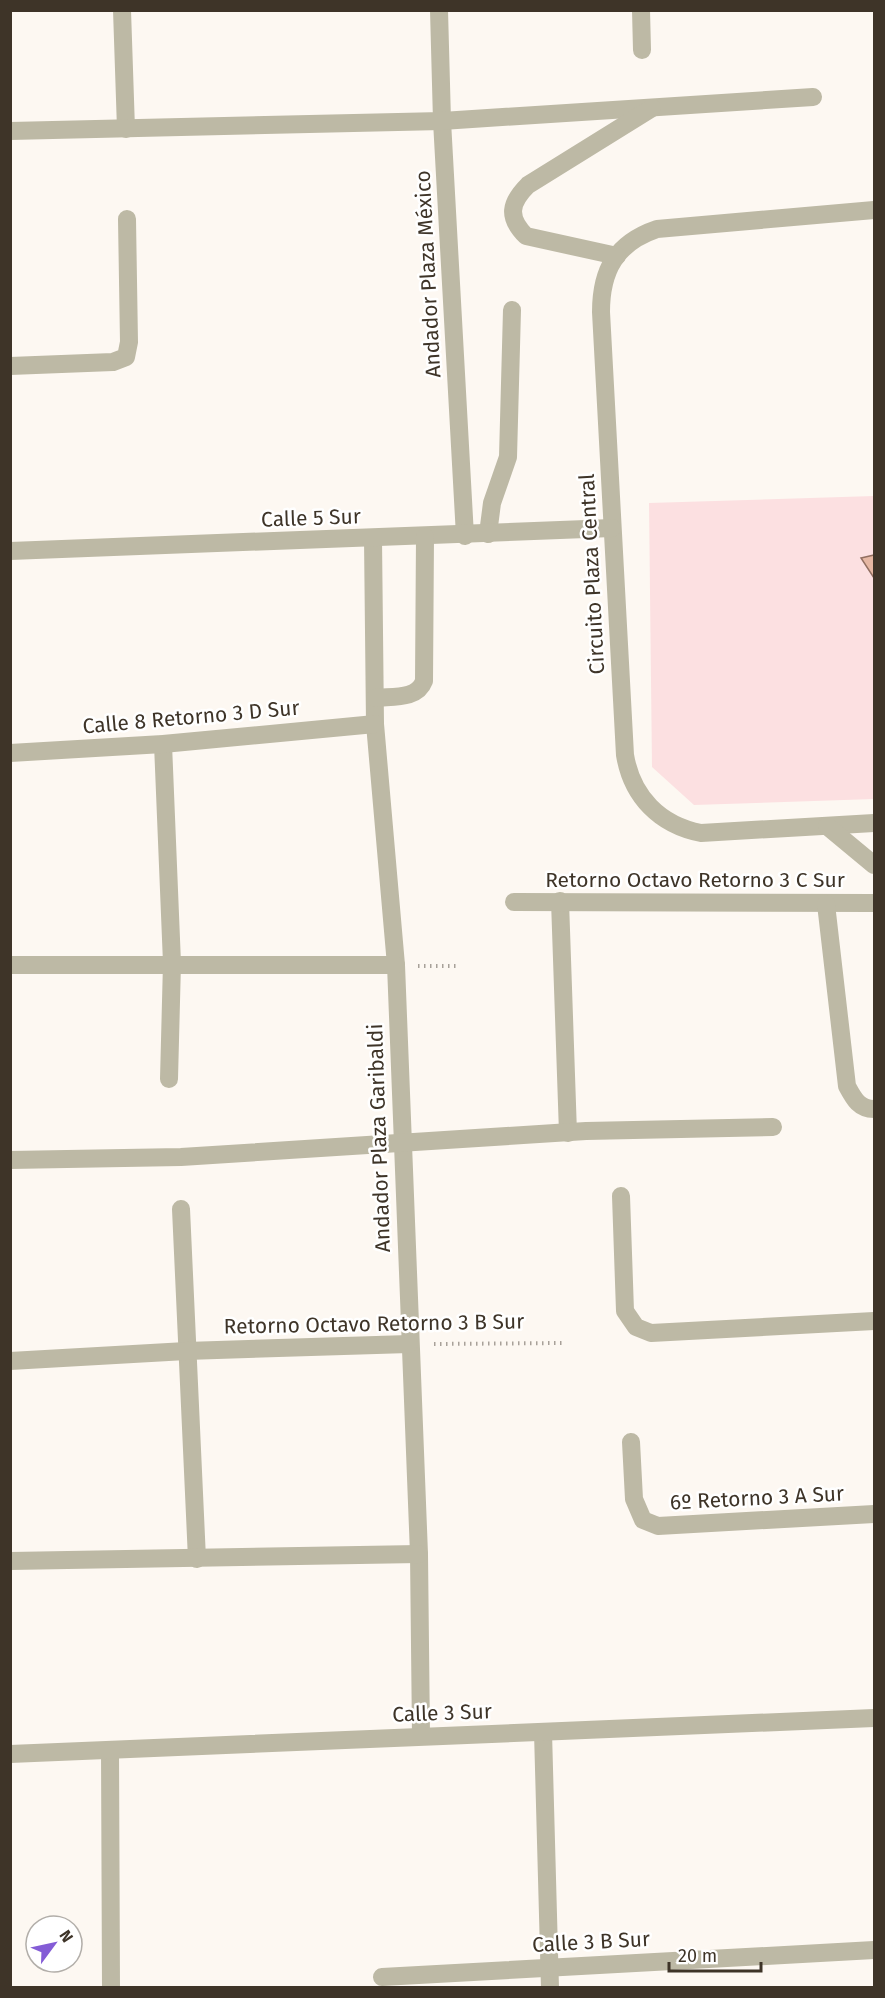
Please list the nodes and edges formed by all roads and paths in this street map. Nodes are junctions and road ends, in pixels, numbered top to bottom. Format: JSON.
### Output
{"nodes":[{"id":1,"x":122,"y":10,"type":"edge"},
{"id":2,"x":439,"y":10,"type":"edge"},
{"id":3,"x":641,"y":10,"type":"edge"},
{"id":4,"x":642,"y":50,"type":"dead end"},
{"id":5,"x":813,"y":97,"type":"dead end"},
{"id":6,"x":653,"y":107,"type":"junction"},
{"id":7,"x":442,"y":121,"type":"junction"},
{"id":8,"x":126,"y":129,"type":"junction"},
{"id":9,"x":10,"y":131,"type":"edge"},
{"id":10,"x":874,"y":210,"type":"edge"},
{"id":11,"x":127,"y":219,"type":"dead end"},
{"id":12,"x":617,"y":256,"type":"junction"},
{"id":13,"x":512,"y":310,"type":"dead end"},
{"id":14,"x":10,"y":366,"type":"edge"},
{"id":15,"x":612,"y":528,"type":"junction"},
{"id":16,"x":488,"y":534,"type":"junction"},
{"id":17,"x":465,"y":536,"type":"junction"},
{"id":18,"x":425,"y":537,"type":"junction"},
{"id":19,"x":373,"y":539,"type":"junction"},
{"id":20,"x":10,"y":551,"type":"edge"},
{"id":21,"x":375,"y":698,"type":"junction"},
{"id":22,"x":375,"y":724,"type":"junction"},
{"id":23,"x":163,"y":744,"type":"junction"},
{"id":24,"x":10,"y":753,"type":"edge"},
{"id":25,"x":874,"y":823,"type":"edge"},
{"id":26,"x":827,"y":826,"type":"junction"},
{"id":27,"x":874,"y":865,"type":"edge"},
{"id":28,"x":560,"y":901,"type":"junction"},
{"id":29,"x":514,"y":902,"type":"dead end"},
{"id":30,"x":874,"y":903,"type":"edge"},
{"id":31,"x":826,"y":904,"type":"junction"},
{"id":32,"x":172,"y":963,"type":"junction"},
{"id":33,"x":10,"y":965,"type":"edge"},
{"id":34,"x":396,"y":965,"type":"junction"},
{"id":35,"x":460,"y":966,"type":"dead end"},
{"id":36,"x":169,"y":1079,"type":"dead end"},
{"id":37,"x":874,"y":1109,"type":"edge"},
{"id":38,"x":773,"y":1127,"type":"dead end"},
{"id":39,"x":568,"y":1133,"type":"junction"},
{"id":40,"x":402,"y":1144,"type":"junction"},
{"id":41,"x":10,"y":1160,"type":"edge"},
{"id":42,"x":621,"y":1196,"type":"dead end"},
{"id":43,"x":181,"y":1209,"type":"dead end"},
{"id":44,"x":874,"y":1321,"type":"edge"},
{"id":45,"x":563,"y":1343,"type":"dead end"},
{"id":46,"x":409,"y":1344,"type":"junction"},
{"id":47,"x":186,"y":1351,"type":"junction"},
{"id":48,"x":10,"y":1361,"type":"edge"},
{"id":49,"x":631,"y":1442,"type":"dead end"},
{"id":50,"x":874,"y":1514,"type":"edge"},
{"id":51,"x":419,"y":1554,"type":"junction"},
{"id":52,"x":197,"y":1559,"type":"junction"},
{"id":53,"x":10,"y":1562,"type":"edge"},
{"id":54,"x":874,"y":1718,"type":"edge"},
{"id":55,"x":543,"y":1732,"type":"junction"},
{"id":56,"x":421,"y":1736,"type":"junction"},
{"id":57,"x":110,"y":1750,"type":"junction"},
{"id":58,"x":10,"y":1754,"type":"edge"},
{"id":59,"x":874,"y":1950,"type":"edge"},
{"id":60,"x":549,"y":1967,"type":"junction"},
{"id":61,"x":382,"y":1977,"type":"dead end"},
{"id":62,"x":111,"y":1988,"type":"edge"},
{"id":63,"x":550,"y":1988,"type":"edge"}],
"edges":[{"from":1,"to":8,"type":"street"},
{"from":2,"to":7,"type":"street","name":"Andador Plaza México"},
{"from":3,"to":4,"type":"street"},
{"from":5,"to":6,"type":"street"},
{"from":6,"to":7,"type":"street"},
{"from":6,"to":12,"type":"street"},
{"from":7,"to":8,"type":"street"},
{"from":7,"to":17,"type":"street","name":"Andador Plaza México"},
{"from":8,"to":9,"type":"street"},
{"from":10,"to":12,"type":"street"},
{"from":11,"to":14,"type":"street"},
{"from":12,"to":15,"type":"street","name":"Circuito Plaza Central"},
{"from":13,"to":16,"type":"street"},
{"from":15,"to":16,"type":"street","name":"Calle 5 Sur"},
{"from":15,"to":26,"type":"street","name":"Circuito Plaza Central"},
{"from":16,"to":17,"type":"street","name":"Calle 5 Sur"},
{"from":17,"to":18,"type":"street","name":"Calle 5 Sur"},
{"from":18,"to":19,"type":"street","name":"Calle 5 Sur"},
{"from":18,"to":21,"type":"street"},
{"from":19,"to":20,"type":"street","name":"Calle 5 Sur"},
{"from":19,"to":21,"type":"street","name":"Andador Plaza Garibaldi"},
{"from":21,"to":22,"type":"street","name":"Andador Plaza Garibaldi"},
{"from":22,"to":23,"type":"street","name":"Calle 8 Retorno 3 D Sur"},
{"from":22,"to":34,"type":"street","name":"Andador Plaza Garibaldi"},
{"from":23,"to":24,"type":"street","name":"Calle 8 Retorno 3 D Sur"},
{"from":23,"to":32,"type":"street"},
{"from":25,"to":26,"type":"street"},
{"from":26,"to":27,"type":"street"},
{"from":28,"to":29,"type":"street","name":"Retorno Octavo Retorno 3 C Sur"},
{"from":28,"to":31,"type":"street","name":"Retorno Octavo Retorno 3 C Sur"},
{"from":28,"to":39,"type":"street"},
{"from":30,"to":31,"type":"street","name":"Retorno Octavo Retorno 3 C Sur"},
{"from":31,"to":37,"type":"street"},
{"from":32,"to":33,"type":"street"},
{"from":32,"to":34,"type":"street"},
{"from":32,"to":36,"type":"street"},
{"from":34,"to":35,"type":"path"},
{"from":34,"to":40,"type":"street","name":"Andador Plaza Garibaldi"},
{"from":38,"to":39,"type":"street"},
{"from":39,"to":40,"type":"street"},
{"from":40,"to":41,"type":"street"},
{"from":40,"to":46,"type":"street","name":"Andador Plaza Garibaldi"},
{"from":42,"to":44,"type":"street"},
{"from":43,"to":47,"type":"street"},
{"from":45,"to":46,"type":"path","name":"Retorno Octavo Retorno 3 B Sur"},
{"from":46,"to":47,"type":"street","name":"Retorno Octavo Retorno 3 B Sur"},
{"from":46,"to":51,"type":"street","name":"Andador Plaza Garibaldi"},
{"from":47,"to":48,"type":"street","name":"Retorno Octavo Retorno 3 B Sur"},
{"from":47,"to":52,"type":"street"},
{"from":49,"to":50,"type":"street","name":"6º Retorno 3 A Sur"},
{"from":51,"to":52,"type":"street"},
{"from":51,"to":56,"type":"street","name":"Andador Plaza Garibaldi"},
{"from":52,"to":53,"type":"street"},
{"from":54,"to":55,"type":"street","name":"Calle 3 Sur"},
{"from":55,"to":56,"type":"street","name":"Calle 3 Sur"},
{"from":55,"to":60,"type":"street"},
{"from":56,"to":57,"type":"street","name":"Calle 3 Sur"},
{"from":57,"to":58,"type":"street","name":"Calle 3 Sur"},
{"from":57,"to":62,"type":"street"},
{"from":59,"to":60,"type":"street","name":"Calle 3 B Sur"},
{"from":60,"to":61,"type":"street","name":"Calle 3 B Sur"},
{"from":60,"to":63,"type":"street"}]}
